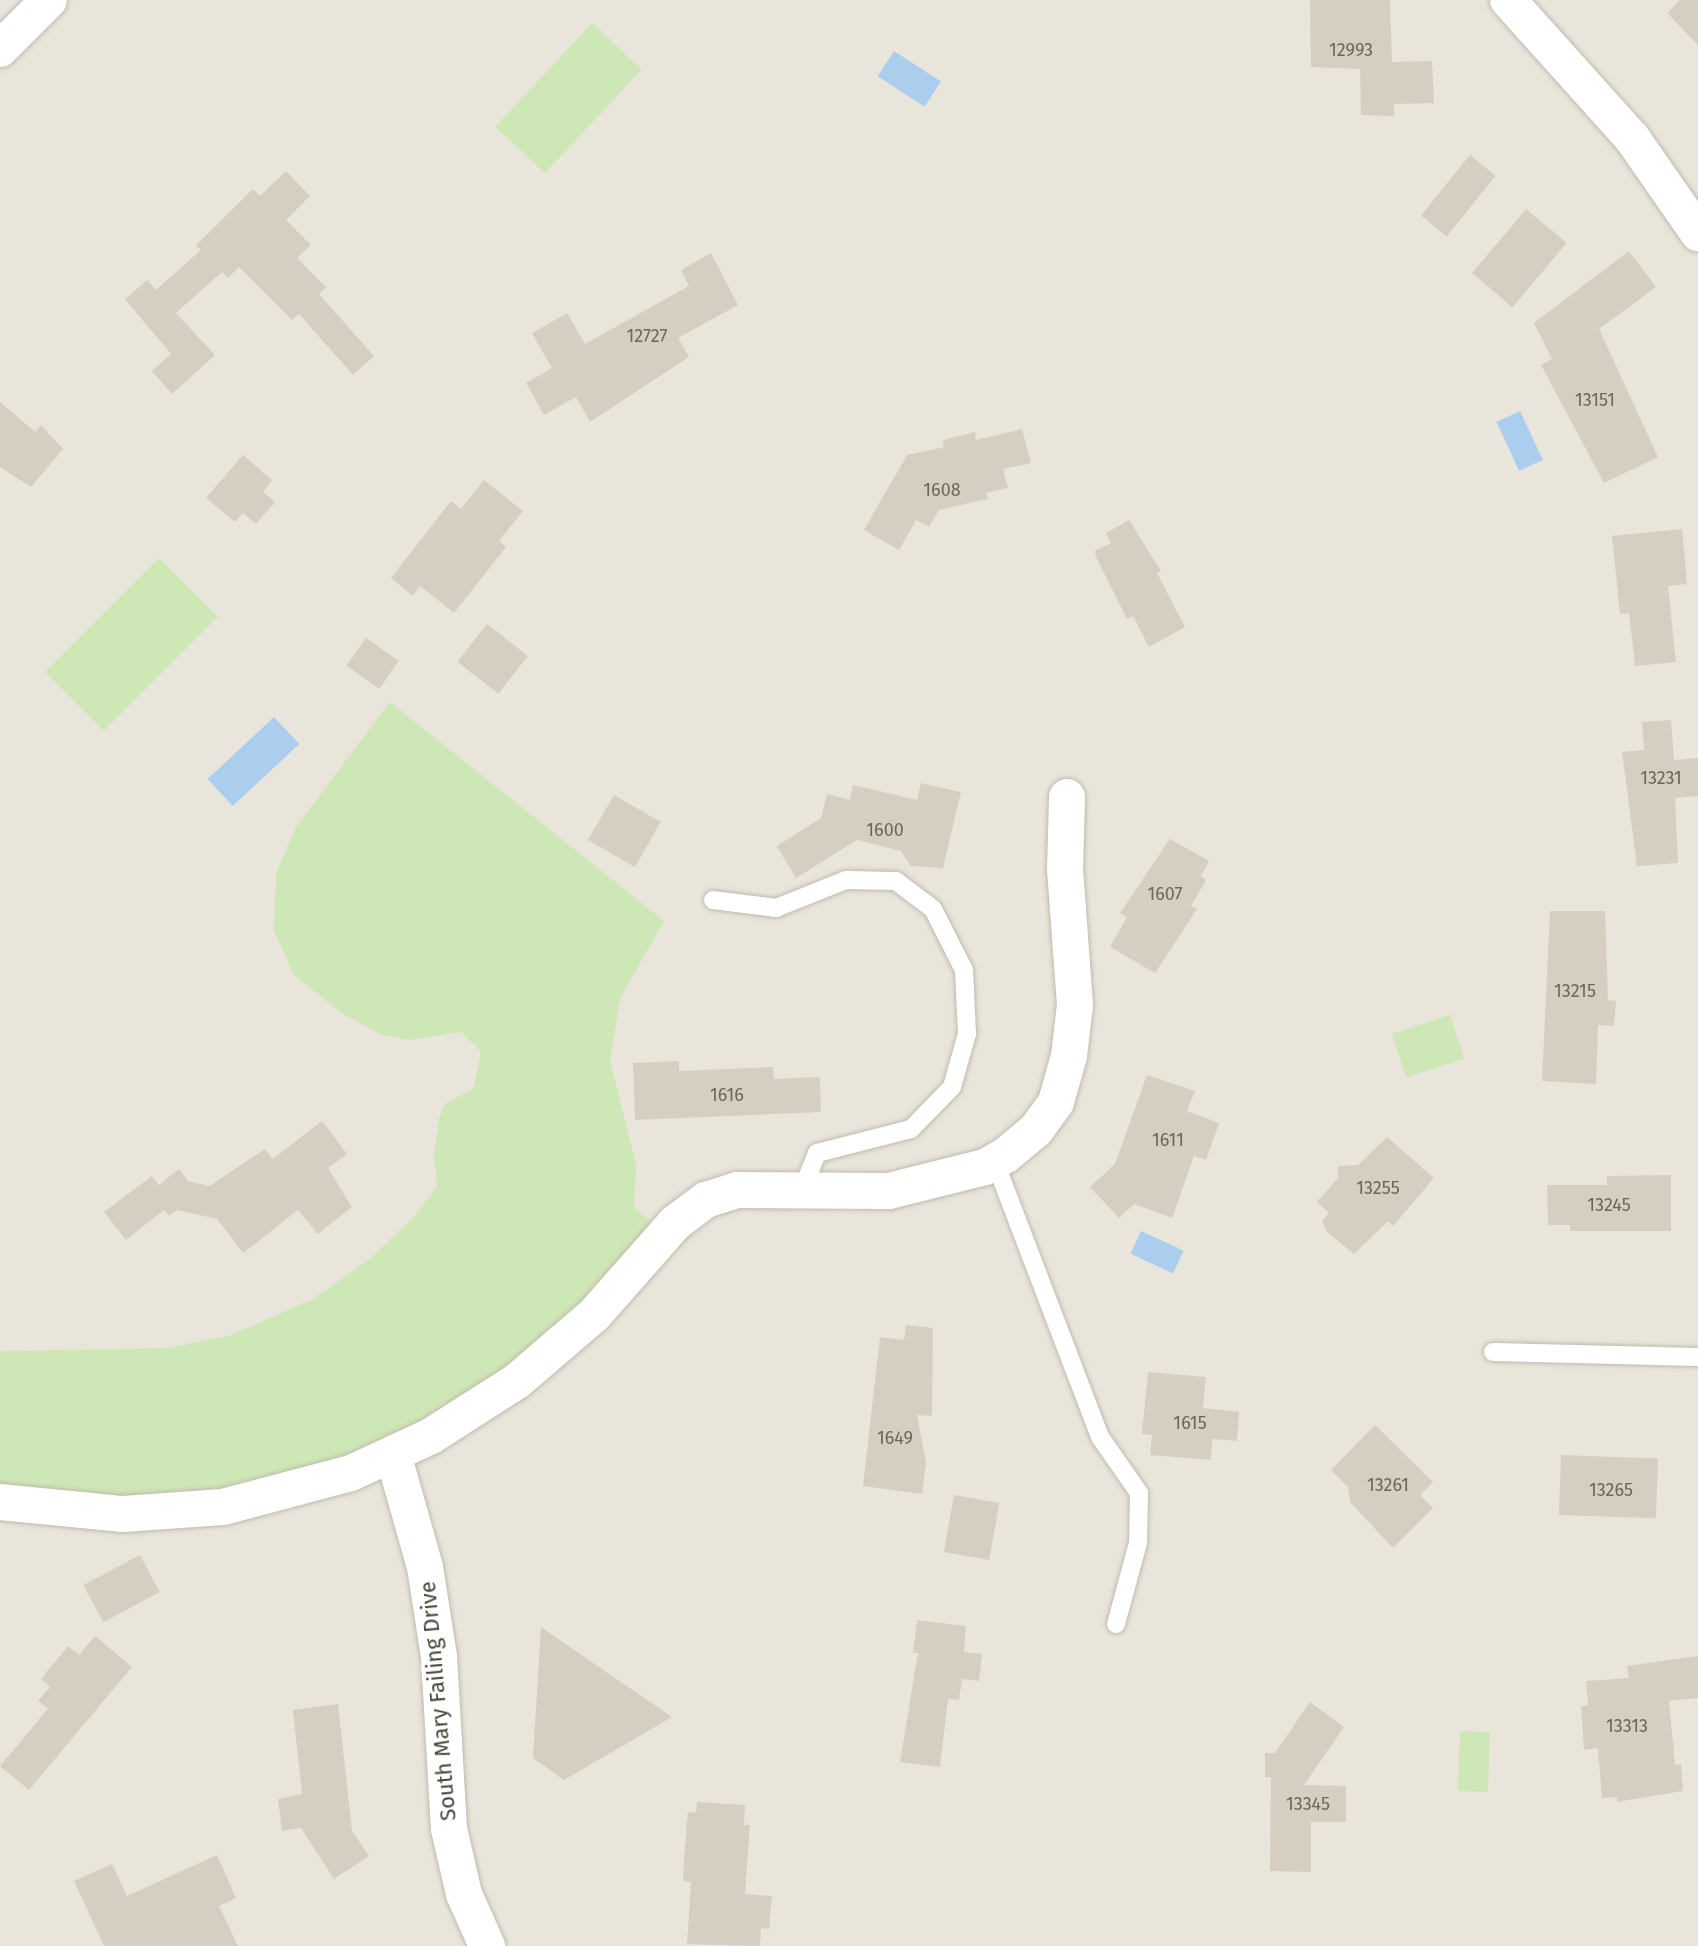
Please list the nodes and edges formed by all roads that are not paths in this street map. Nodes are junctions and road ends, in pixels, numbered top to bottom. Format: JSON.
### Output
{"nodes":[{"id":1,"x":49,"y":0,"type":"edge"},
{"id":2,"x":1508,"y":0,"type":"edge"},
{"id":3,"x":0,"y":49,"type":"edge"},
{"id":4,"x":1698,"y":233,"type":"edge"},
{"id":5,"x":1067,"y":797,"type":"dead end"},
{"id":6,"x":713,"y":900,"type":"dead end"},
{"id":7,"x":995,"y":1162,"type":"junction"},
{"id":8,"x":802,"y":1190,"type":"junction"},
{"id":9,"x":1493,"y":1352,"type":"dead end"},
{"id":10,"x":1698,"y":1357,"type":"edge"},
{"id":11,"x":393,"y":1454,"type":"junction"},
{"id":12,"x":0,"y":1502,"type":"edge"},
{"id":13,"x":1116,"y":1624,"type":"dead end"},
{"id":14,"x":487,"y":1946,"type":"edge"}],
"edges":[{"from":1,"to":3,"type":"street"},
{"from":2,"to":4,"type":"street"},
{"from":5,"to":7,"type":"street"},
{"from":6,"to":8,"type":"lane"},
{"from":7,"to":8,"type":"street"},
{"from":7,"to":13,"type":"lane"},
{"from":8,"to":11,"type":"street"},
{"from":9,"to":10,"type":"lane"},
{"from":11,"to":12,"type":"street"},
{"from":11,"to":14,"type":"street","name":"South Mary Failing Drive"}]}
